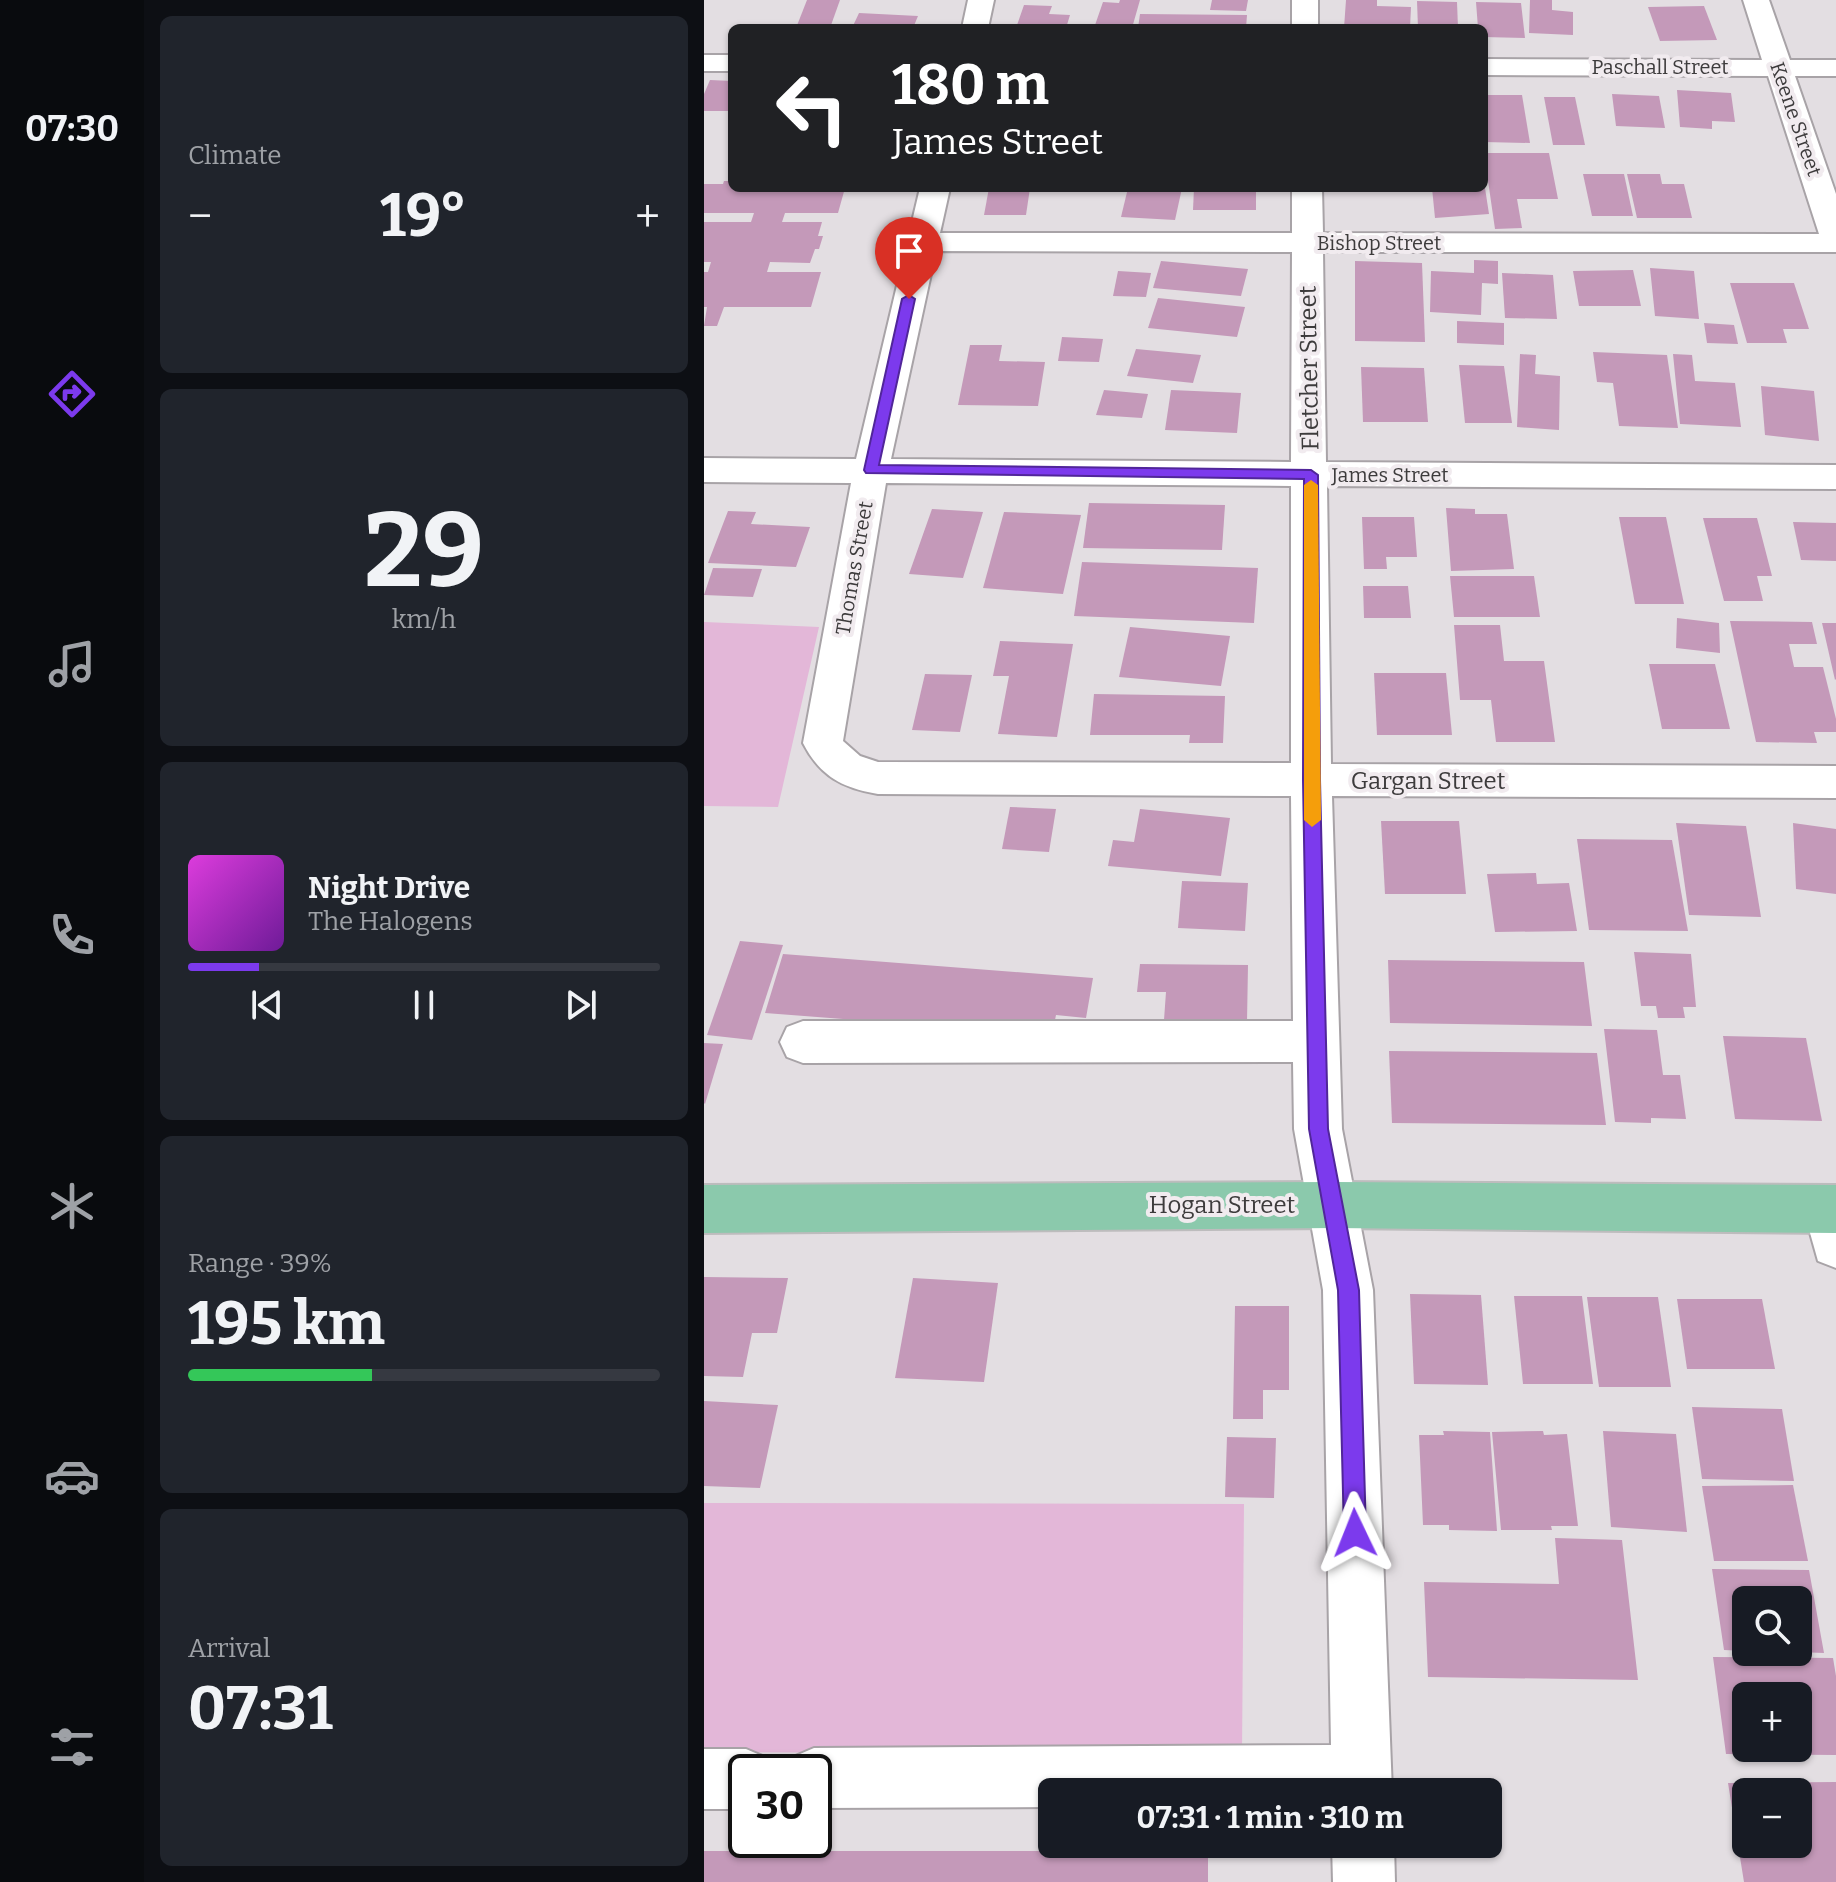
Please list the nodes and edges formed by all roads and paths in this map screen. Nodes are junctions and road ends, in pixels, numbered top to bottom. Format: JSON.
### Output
{"nodes":[{"id":1,"x":981,"y":0,"type":"edge"},
{"id":2,"x":1305,"y":0,"type":"edge"},
{"id":3,"x":1756,"y":0,"type":"edge"},
{"id":4,"x":976,"y":24,"type":"edge"},
{"id":5,"x":1305,"y":24,"type":"edge"},
{"id":6,"x":704,"y":63,"type":"edge"},
{"id":7,"x":728,"y":63,"type":"edge"},
{"id":8,"x":1488,"y":67,"type":"edge"},
{"id":9,"x":1779,"y":68,"type":"junction"},
{"id":10,"x":1836,"y":68,"type":"edge"},
{"id":11,"x":934,"y":192,"type":"edge"},
{"id":12,"x":1307,"y":192,"type":"edge"},
{"id":13,"x":1836,"y":240,"type":"edge"},
{"id":14,"x":921,"y":242,"type":"junction"},
{"id":15,"x":1308,"y":243,"type":"junction"},
{"id":16,"x":704,"y":470,"type":"edge"},
{"id":17,"x":871,"y":470,"type":"junction"},
{"id":18,"x":1311,"y":475,"type":"junction"},
{"id":19,"x":1836,"y":477,"type":"edge"},
{"id":20,"x":832,"y":759,"type":"joint"},
{"id":21,"x":1311,"y":780,"type":"junction"},
{"id":22,"x":1836,"y":782,"type":"edge"},
{"id":23,"x":1317,"y":1041,"type":"junction"},
{"id":24,"x":803,"y":1042,"type":"dead end"},
{"id":25,"x":1335,"y":1205,"type":"junction"},
{"id":26,"x":704,"y":1209,"type":"edge"},
{"id":27,"x":1833,"y":1220,"type":"edge"},
{"id":28,"x":832,"y":1778,"type":"edge"},
{"id":29,"x":1362,"y":1778,"type":"edge"},
{"id":30,"x":704,"y":1779,"type":"edge"},
{"id":31,"x":728,"y":1779,"type":"edge"},
{"id":32,"x":1038,"y":1780,"type":"edge"},
{"id":33,"x":1363,"y":1858,"type":"edge"},
{"id":34,"x":1364,"y":1882,"type":"edge"}],
"edges":[{"from":1,"to":4,"type":"street"},
{"from":2,"to":5,"type":"street"},
{"from":3,"to":9,"type":"street","name":"Keene Street"},
{"from":6,"to":7,"type":"street"},
{"from":8,"to":9,"type":"street","name":"Paschall Street"},
{"from":9,"to":10,"type":"street","name":"Paschall Street"},
{"from":9,"to":13,"type":"street","name":"Keene Street"},
{"from":11,"to":14,"type":"street","name":"Thomas Street"},
{"from":12,"to":15,"type":"street","name":"Fletcher Street"},
{"from":13,"to":15,"type":"street","name":"Bishop Street"},
{"from":14,"to":15,"type":"street","name":"Bishop Street"},
{"from":14,"to":17,"type":"street","name":"Thomas Street"},
{"from":15,"to":18,"type":"street","name":"Fletcher Street"},
{"from":16,"to":17,"type":"street","name":"James Street"},
{"from":17,"to":18,"type":"street","name":"James Street"},
{"from":17,"to":20,"type":"street","name":"Thomas Street"},
{"from":18,"to":19,"type":"street","name":"James Street"},
{"from":18,"to":21,"type":"street","name":"Fletcher Street"},
{"from":20,"to":21,"type":"street","name":"Gargan Street"},
{"from":21,"to":22,"type":"street","name":"Gargan Street"},
{"from":21,"to":23,"type":"street","name":"Fletcher Street"},
{"from":23,"to":24,"type":"street"},
{"from":23,"to":25,"type":"street","name":"Fletcher Street"},
{"from":25,"to":26,"type":"main road","name":"Hogan Street"},
{"from":25,"to":27,"type":"main road","name":"Hogan Street"},
{"from":25,"to":29,"type":"street","name":"Fletcher Street"},
{"from":28,"to":32,"type":"street"},
{"from":30,"to":31,"type":"street"},
{"from":33,"to":34,"type":"street"}]}
